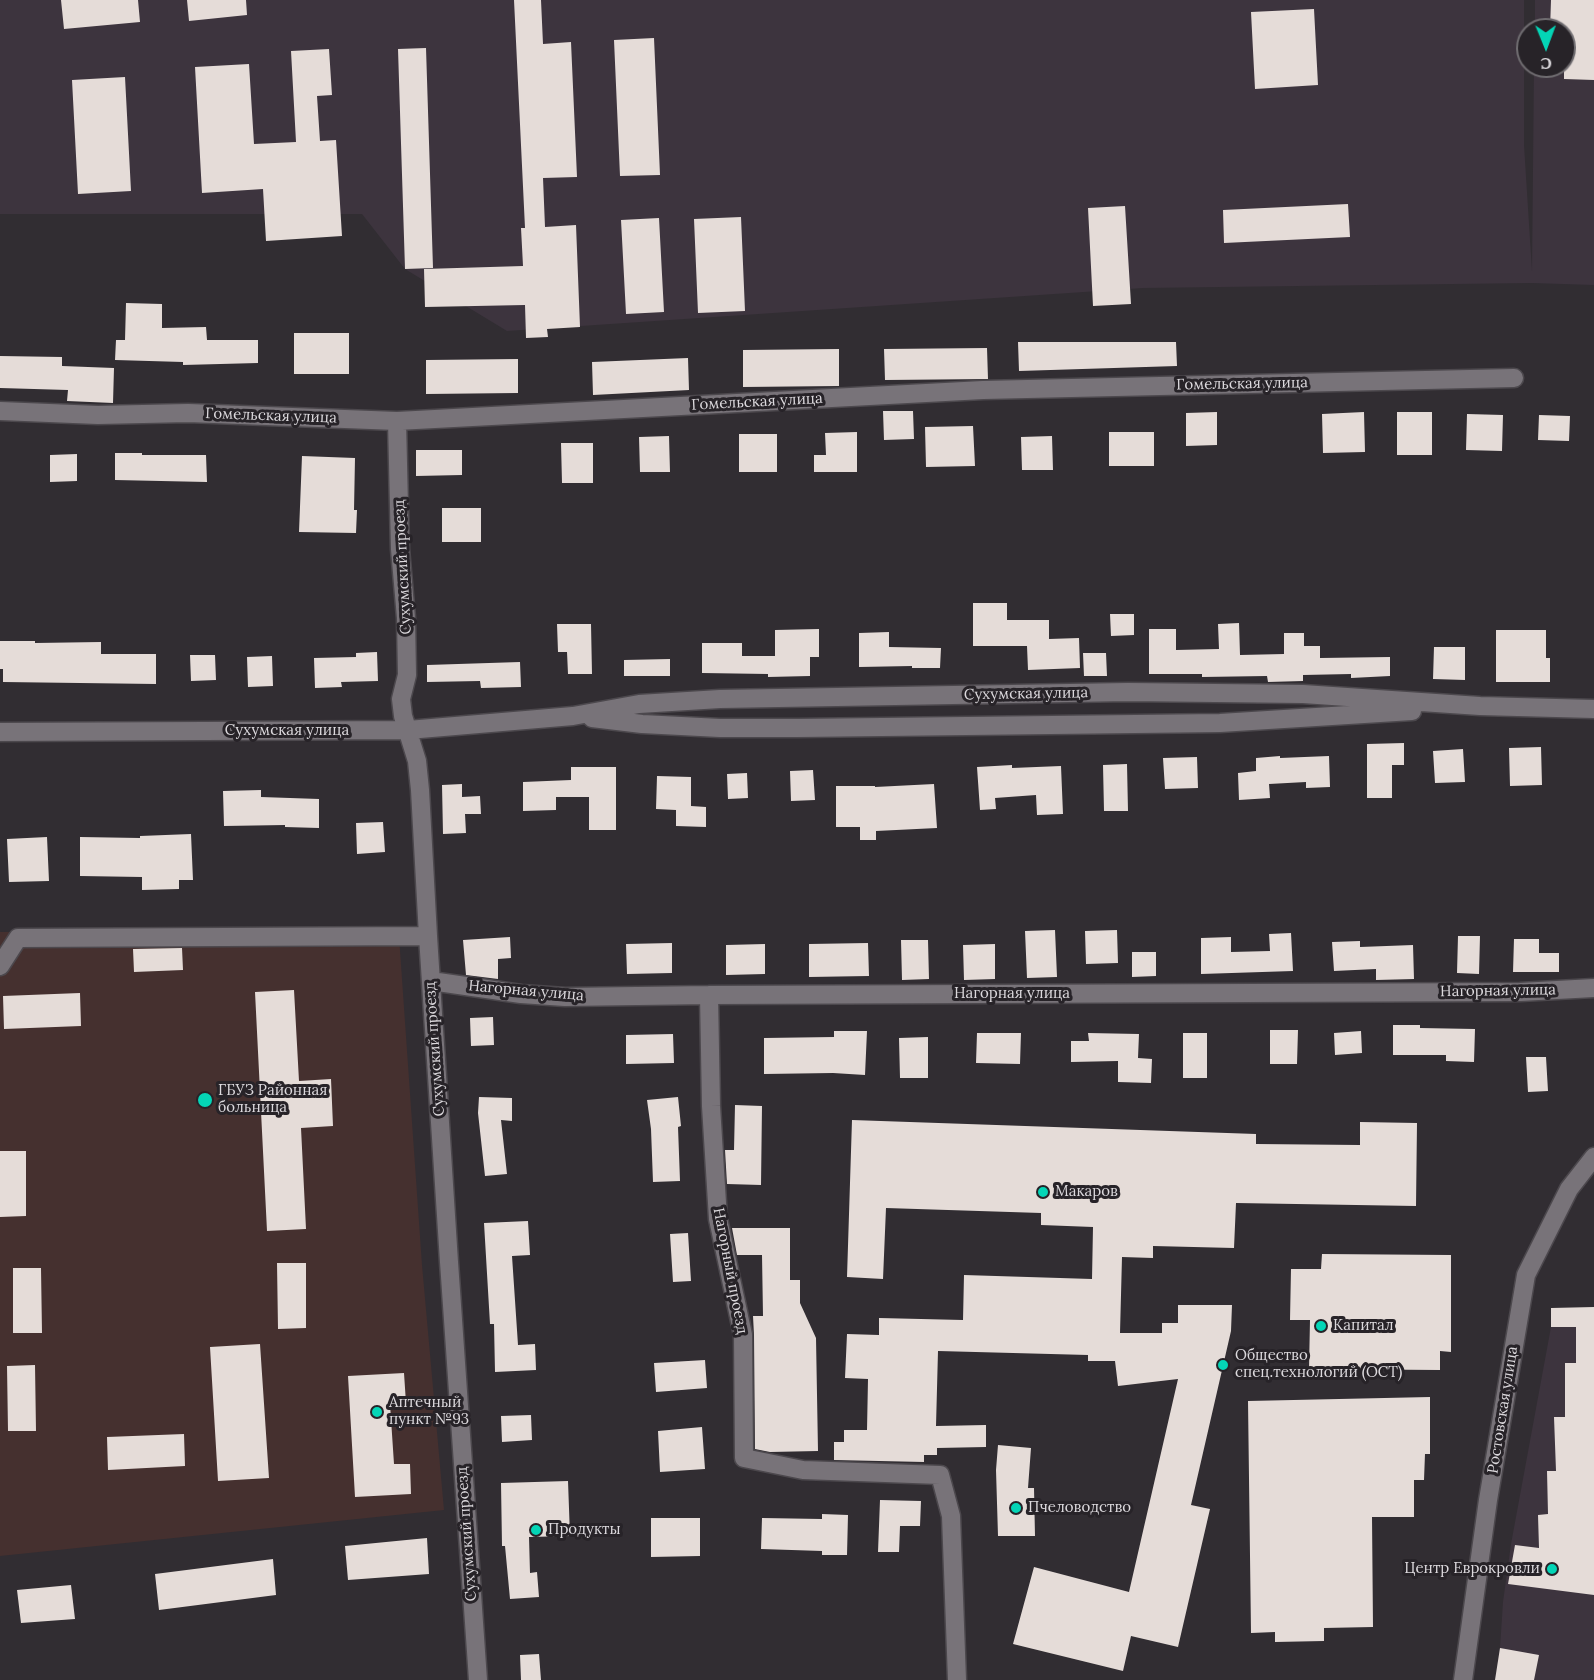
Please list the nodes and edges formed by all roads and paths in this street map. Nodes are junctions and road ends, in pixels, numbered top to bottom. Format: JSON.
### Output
{"nodes":[{"id":1,"x":1514,"y":378,"type":"dead end"},
{"id":2,"x":0,"y":411,"type":"edge"},
{"id":3,"x":397,"y":421,"type":"junction"},
{"id":4,"x":1480,"y":706,"type":"junction"},
{"id":5,"x":1594,"y":709,"type":"edge"},
{"id":6,"x":573,"y":716,"type":"junction"},
{"id":7,"x":408,"y":730,"type":"junction"},
{"id":8,"x":0,"y":732,"type":"edge"},
{"id":9,"x":428,"y":936,"type":"junction"},
{"id":10,"x":0,"y":966,"type":"edge"},
{"id":11,"x":431,"y":981,"type":"junction"},
{"id":12,"x":1594,"y":988,"type":"edge"},
{"id":13,"x":709,"y":995,"type":"junction"},
{"id":14,"x":1594,"y":1157,"type":"edge"},
{"id":15,"x":478,"y":1680,"type":"edge"},
{"id":16,"x":957,"y":1680,"type":"edge"},
{"id":17,"x":1463,"y":1680,"type":"edge"}],
"edges":[{"from":1,"to":3,"type":"street","name":"Гомельская улица"},
{"from":2,"to":3,"type":"street","name":"Гомельская улица"},
{"from":3,"to":7,"type":"street","name":"Сухумский проезд"},
{"from":4,"to":5,"type":"street","name":"Сухумская улица"},
{"from":4,"to":6,"type":"street","name":"Сухумская улица"},
{"from":4,"to":6,"type":"street","name":"Сухумская улица"},
{"from":6,"to":7,"type":"street","name":"Сухумская улица"},
{"from":7,"to":8,"type":"street","name":"Сухумская улица"},
{"from":7,"to":9,"type":"street","name":"Сухумский проезд"},
{"from":9,"to":10,"type":"street"},
{"from":9,"to":11,"type":"street","name":"Сухумский проезд"},
{"from":11,"to":13,"type":"street","name":"Нагорная улица"},
{"from":11,"to":15,"type":"street","name":"Сухумский проезд"},
{"from":12,"to":13,"type":"street","name":"Нагорная улица"},
{"from":13,"to":16,"type":"street","name":"Нагорный проезд"},
{"from":14,"to":17,"type":"street","name":"Ростовская улица"}]}
